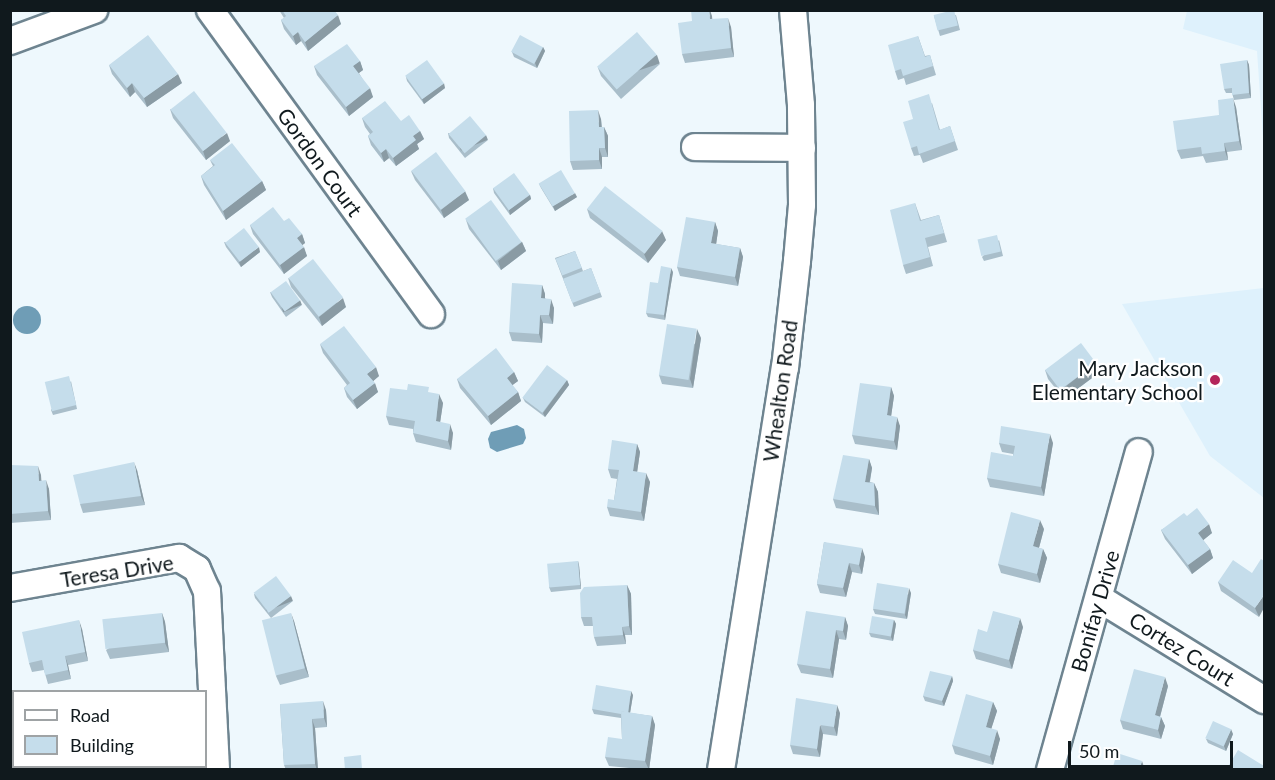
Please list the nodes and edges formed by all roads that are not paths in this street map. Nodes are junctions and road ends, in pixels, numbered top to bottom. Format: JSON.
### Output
{"nodes":[{"id":1,"x":94,"y":10,"type":"edge"},
{"id":2,"x":210,"y":10,"type":"edge"},
{"id":3,"x":792,"y":10,"type":"edge"},
{"id":4,"x":10,"y":41,"type":"edge"},
{"id":5,"x":695,"y":147,"type":"dead end"},
{"id":6,"x":801,"y":148,"type":"junction"},
{"id":7,"x":431,"y":314,"type":"dead end"},
{"id":8,"x":1139,"y":452,"type":"dead end"},
{"id":9,"x":10,"y":588,"type":"edge"},
{"id":10,"x":1100,"y":599,"type":"junction"},
{"id":11,"x":1264,"y":700,"type":"edge"},
{"id":12,"x":216,"y":770,"type":"edge"},
{"id":13,"x":721,"y":770,"type":"edge"},
{"id":14,"x":1050,"y":770,"type":"edge"}],
"edges":[{"from":1,"to":4,"type":"street"},
{"from":2,"to":7,"type":"street","name":"Gordon Court"},
{"from":3,"to":6,"type":"street","name":"Whealton Road"},
{"from":5,"to":6,"type":"street"},
{"from":6,"to":13,"type":"street","name":"Whealton Road"},
{"from":8,"to":10,"type":"street","name":"Bonifay Drive"},
{"from":9,"to":12,"type":"street","name":"Teresa Drive"},
{"from":10,"to":11,"type":"street","name":"Cortez Court"},
{"from":10,"to":14,"type":"street","name":"Bonifay Drive"}]}
